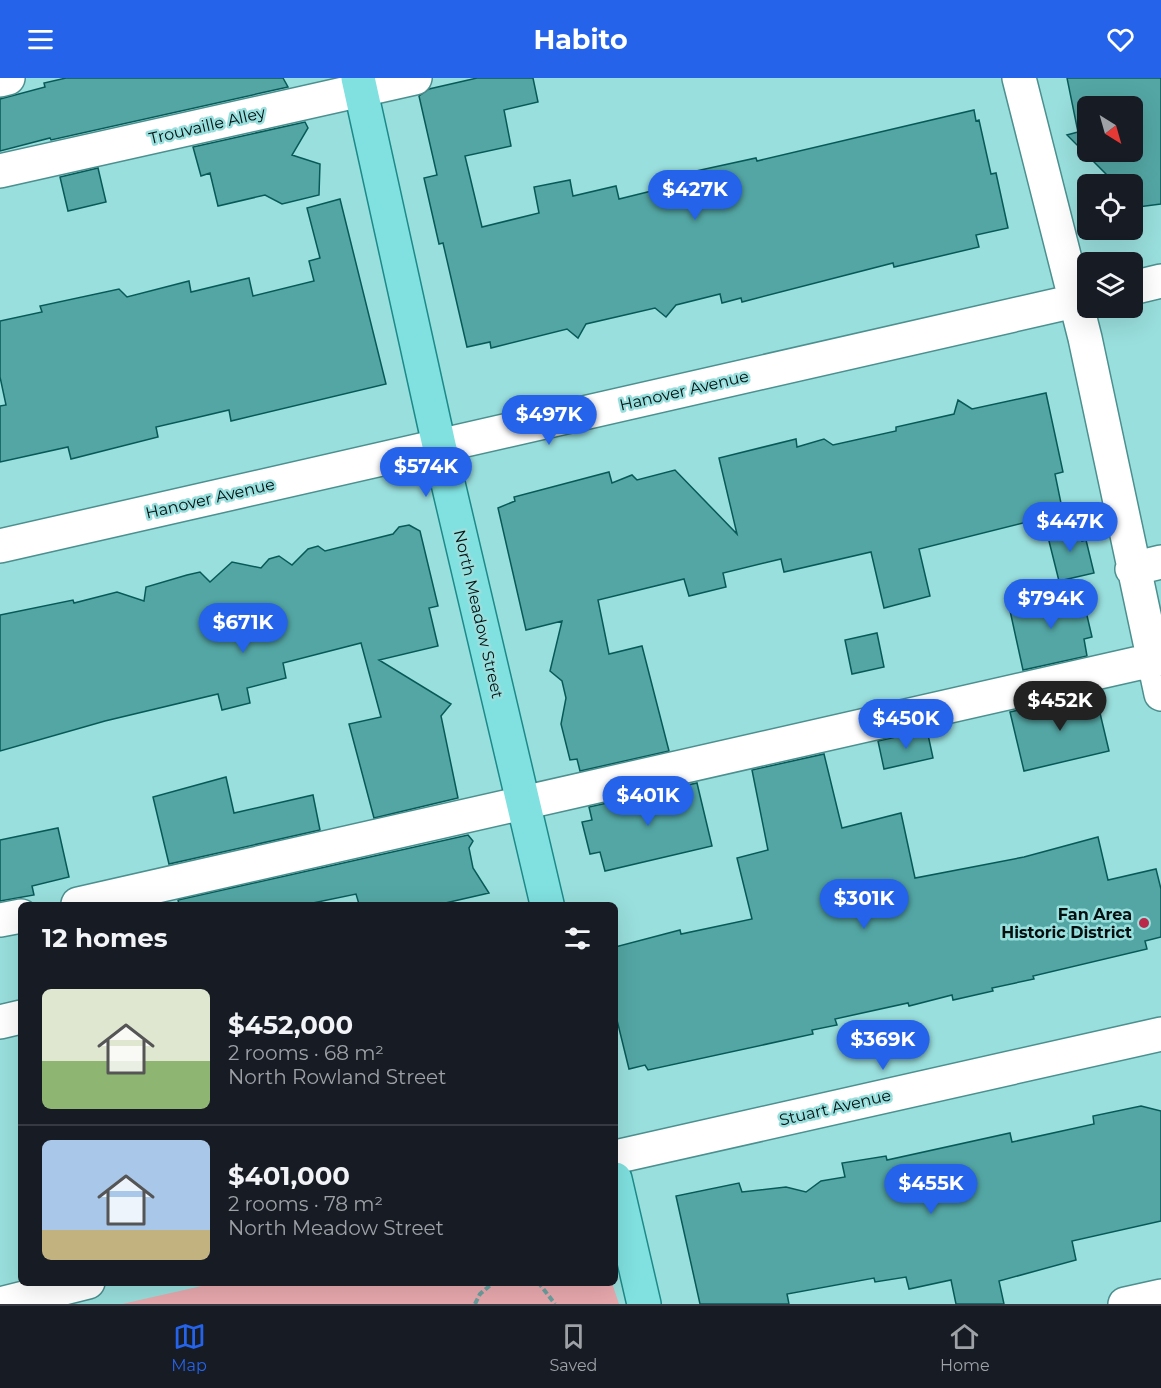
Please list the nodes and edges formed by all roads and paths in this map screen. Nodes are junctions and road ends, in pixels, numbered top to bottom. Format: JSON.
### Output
{"nodes":[{"id":1,"x":8,"y":78,"type":"edge"},
{"id":2,"x":415,"y":78,"type":"edge"},
{"id":3,"x":1018,"y":78,"type":"edge"},
{"id":4,"x":0,"y":80,"type":"edge"},
{"id":5,"x":359,"y":84,"type":"edge"},
{"id":6,"x":0,"y":171,"type":"edge"},
{"id":7,"x":1161,"y":281,"type":"edge"},
{"id":8,"x":1077,"y":282,"type":"edge"},
{"id":9,"x":1143,"y":285,"type":"edge"},
{"id":10,"x":1077,"y":300,"type":"edge"},
{"id":11,"x":1087,"y":318,"type":"edge"},
{"id":12,"x":439,"y":446,"type":"junction"},
{"id":13,"x":0,"y":546,"type":"edge"},
{"id":14,"x":1147,"y":566,"type":"edge"},
{"id":15,"x":1157,"y":659,"type":"edge"},
{"id":16,"x":1161,"y":694,"type":"edge"},
{"id":17,"x":522,"y":802,"type":"junction"},
{"id":18,"x":125,"y":900,"type":"edge"},
{"id":19,"x":102,"y":902,"type":"edge"},
{"id":20,"x":547,"y":902,"type":"edge"},
{"id":21,"x":18,"y":917,"type":"edge"},
{"id":22,"x":0,"y":920,"type":"edge"},
{"id":23,"x":18,"y":1018,"type":"edge"},
{"id":24,"x":0,"y":1022,"type":"edge"},
{"id":25,"x":1161,"y":1034,"type":"edge"},
{"id":26,"x":618,"y":1155,"type":"edge"},
{"id":27,"x":618,"y":1192,"type":"edge"},
{"id":28,"x":72,"y":1286,"type":"edge"},
{"id":29,"x":489,"y":1286,"type":"edge"},
{"id":30,"x":541,"y":1286,"type":"edge"},
{"id":31,"x":1161,"y":1296,"type":"edge"},
{"id":32,"x":0,"y":1304,"type":"edge"},
{"id":33,"x":475,"y":1304,"type":"edge"},
{"id":34,"x":555,"y":1304,"type":"edge"},
{"id":35,"x":644,"y":1304,"type":"edge"},
{"id":36,"x":1125,"y":1304,"type":"edge"}],
"edges":[{"from":1,"to":4,"type":"street"},
{"from":2,"to":5,"type":"street","name":"Trouvaille Alley"},
{"from":3,"to":8,"type":"street"},
{"from":5,"to":6,"type":"street","name":"Trouvaille Alley"},
{"from":5,"to":12,"type":"main road","name":"North Meadow Street"},
{"from":7,"to":9,"type":"street"},
{"from":10,"to":12,"type":"street","name":"Hanover Avenue"},
{"from":11,"to":14,"type":"street"},
{"from":12,"to":13,"type":"street","name":"Hanover Avenue"},
{"from":12,"to":17,"type":"main road","name":"North Meadow Street"},
{"from":14,"to":15,"type":"street"},
{"from":15,"to":16,"type":"street"},
{"from":15,"to":17,"type":"street"},
{"from":17,"to":18,"type":"street"},
{"from":17,"to":20,"type":"main road","name":"North Meadow Street"},
{"from":18,"to":19,"type":"street"},
{"from":21,"to":22,"type":"street"},
{"from":23,"to":24,"type":"street"},
{"from":25,"to":26,"type":"street","name":"Stuart Avenue"},
{"from":27,"to":35,"type":"main road"},
{"from":28,"to":32,"type":"street"},
{"from":29,"to":33,"type":"path"},
{"from":30,"to":34,"type":"path"},
{"from":31,"to":36,"type":"street"}]}
